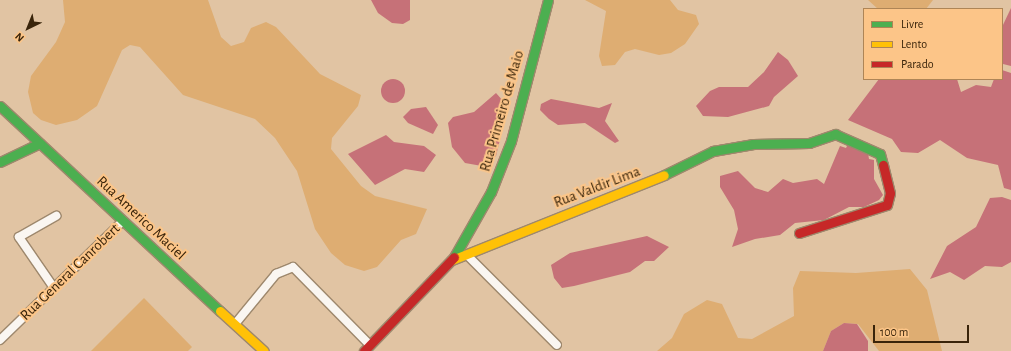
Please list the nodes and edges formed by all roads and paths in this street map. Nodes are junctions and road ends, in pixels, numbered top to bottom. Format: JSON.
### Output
{"nodes":[{"id":1,"x":548,"y":0,"type":"edge"},
{"id":2,"x":0,"y":106,"type":"edge"},
{"id":3,"x":40,"y":143,"type":"junction"},
{"id":4,"x":0,"y":162,"type":"edge"},
{"id":5,"x":56,"y":216,"type":"dead end"},
{"id":6,"x":124,"y":220,"type":"junction"},
{"id":7,"x":799,"y":233,"type":"dead end"},
{"id":8,"x":467,"y":255,"type":"junction"},
{"id":9,"x":452,"y":260,"type":"junction"},
{"id":10,"x":54,"y":288,"type":"junction"},
{"id":11,"x":234,"y":324,"type":"junction"},
{"id":12,"x":0,"y":340,"type":"edge"},
{"id":13,"x":557,"y":345,"type":"dead end"},
{"id":14,"x":367,"y":348,"type":"edge"},
{"id":15,"x":264,"y":351,"type":"edge"}],
"edges":[{"from":1,"to":9,"type":"street","name":"Rua Primeiro de Maio"},
{"from":2,"to":3,"type":"street","name":"Rua Americo Maciel"},
{"from":3,"to":4,"type":"street"},
{"from":3,"to":6,"type":"street","name":"Rua Americo Maciel"},
{"from":5,"to":10,"type":"street"},
{"from":6,"to":10,"type":"street","name":"Rua General Canrobert"},
{"from":6,"to":11,"type":"street","name":"Rua Americo Maciel"},
{"from":7,"to":8,"type":"street","name":"Rua Valdir Lima"},
{"from":8,"to":9,"type":"street","name":"Rua Valdir Lima"},
{"from":8,"to":13,"type":"street"},
{"from":9,"to":14,"type":"street","name":"Rua Primeiro de Maio"},
{"from":10,"to":12,"type":"street","name":"Rua General Canrobert"},
{"from":11,"to":14,"type":"street"},
{"from":11,"to":15,"type":"street","name":"Rua Americo Maciel"}]}
